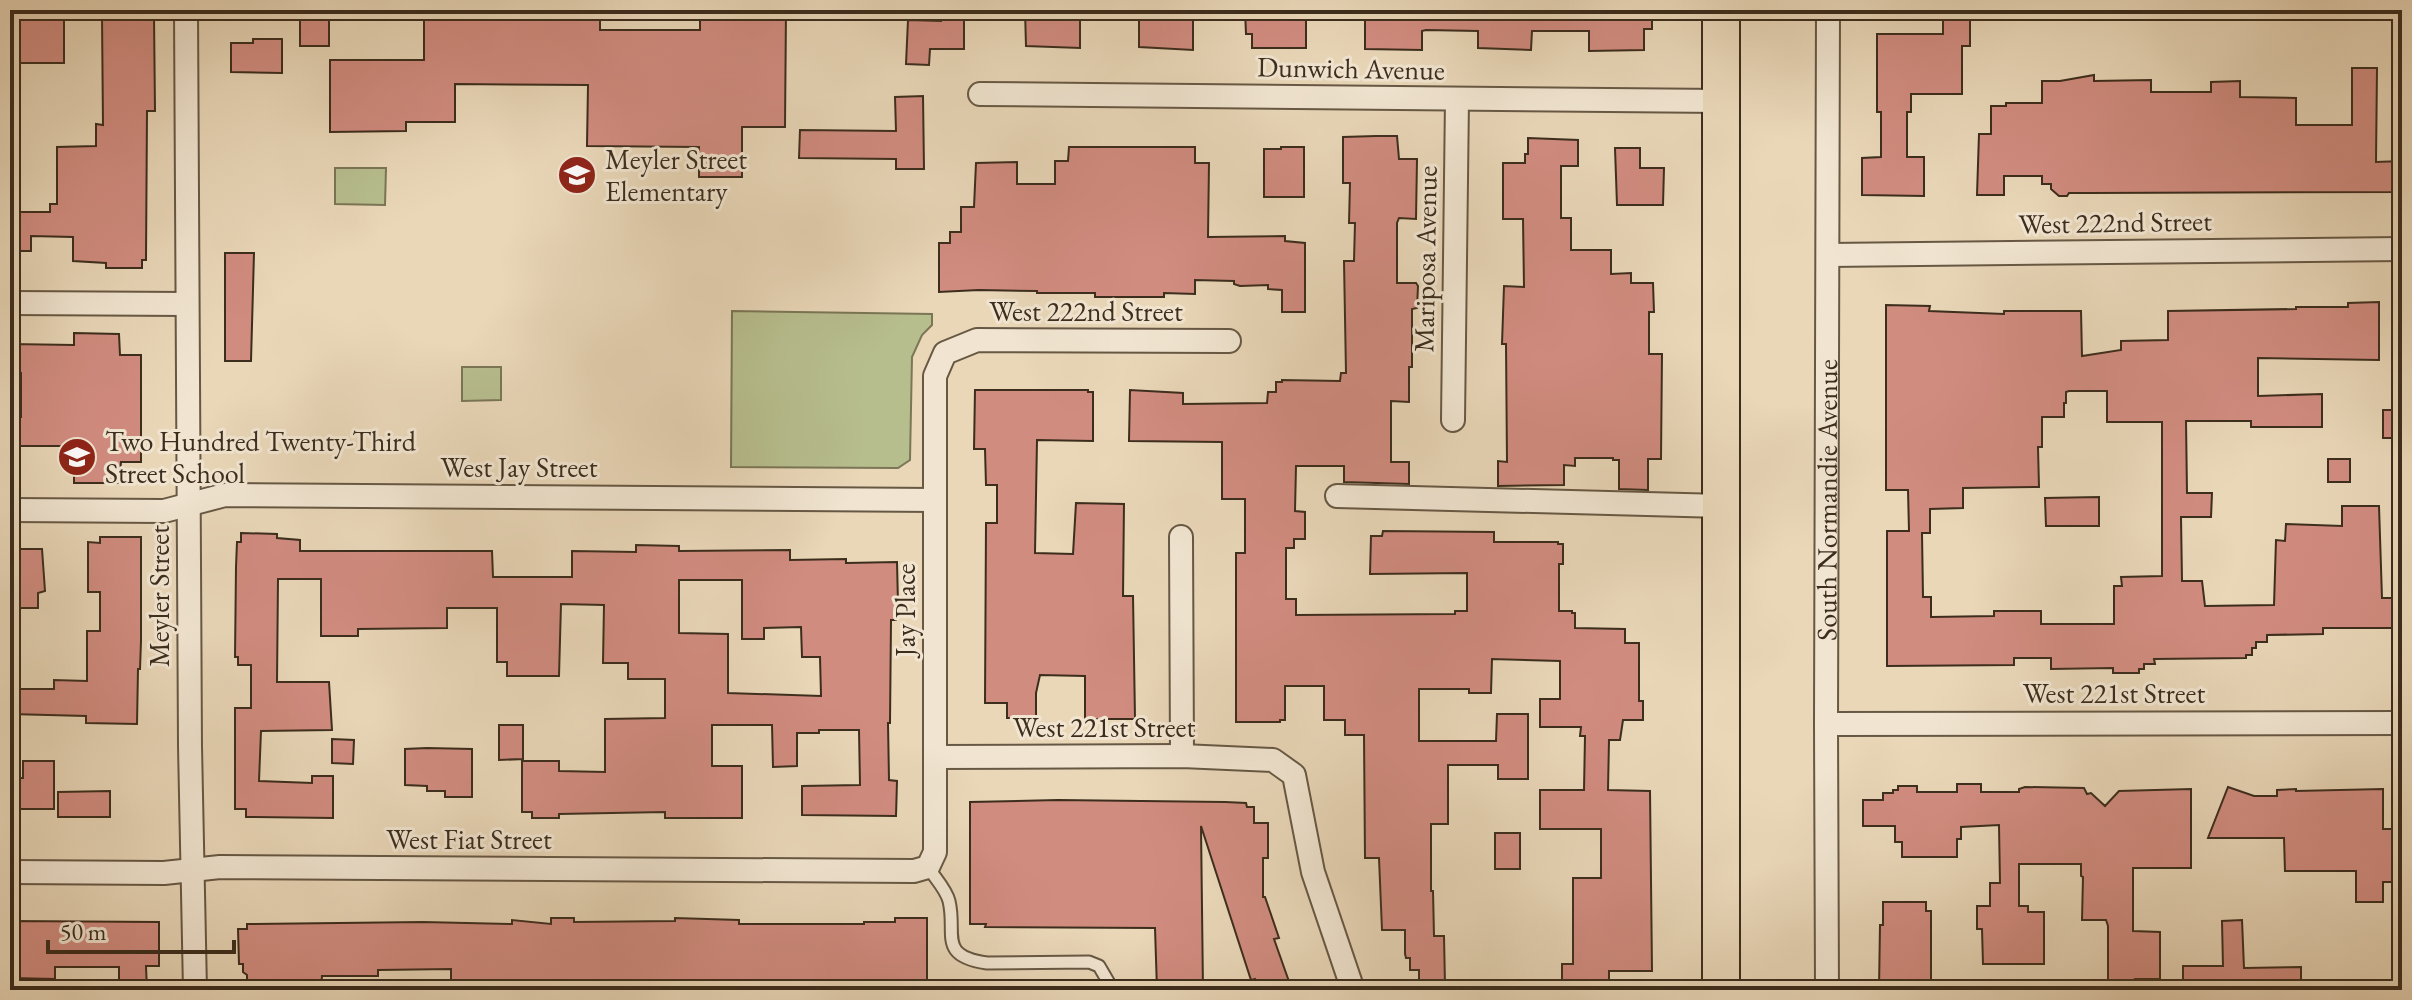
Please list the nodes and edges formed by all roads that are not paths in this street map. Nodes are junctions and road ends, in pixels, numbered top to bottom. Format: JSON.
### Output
{"nodes":[{"id":1,"x":186,"y":10,"type":"edge"},
{"id":2,"x":1721,"y":10,"type":"edge"},
{"id":3,"x":1828,"y":10,"type":"edge"},
{"id":4,"x":980,"y":94,"type":"dead end"},
{"id":5,"x":1457,"y":99,"type":"junction"},
{"id":6,"x":1722,"y":101,"type":"junction"},
{"id":7,"x":2402,"y":249,"type":"edge"},
{"id":8,"x":1828,"y":255,"type":"junction"},
{"id":9,"x":10,"y":303,"type":"edge"},
{"id":10,"x":187,"y":304,"type":"junction"},
{"id":11,"x":1229,"y":341,"type":"dead end"},
{"id":12,"x":945,"y":353,"type":"joint"},
{"id":13,"x":1453,"y":420,"type":"dead end"},
{"id":14,"x":1337,"y":496,"type":"dead end"},
{"id":15,"x":935,"y":500,"type":"junction"},
{"id":16,"x":189,"y":505,"type":"junction"},
{"id":17,"x":1722,"y":506,"type":"junction"},
{"id":18,"x":10,"y":510,"type":"edge"},
{"id":19,"x":1181,"y":537,"type":"dead end"},
{"id":20,"x":2402,"y":723,"type":"edge"},
{"id":21,"x":1826,"y":724,"type":"junction"},
{"id":22,"x":1182,"y":756,"type":"junction"},
{"id":23,"x":935,"y":757,"type":"junction"},
{"id":24,"x":928,"y":867,"type":"junction"},
{"id":25,"x":192,"y":871,"type":"junction"},
{"id":26,"x":10,"y":872,"type":"edge"},
{"id":27,"x":195,"y":990,"type":"edge"},
{"id":28,"x":1113,"y":990,"type":"edge"},
{"id":29,"x":1353,"y":990,"type":"edge"},
{"id":30,"x":1721,"y":990,"type":"edge"},
{"id":31,"x":1827,"y":990,"type":"edge"}],
"edges":[{"from":1,"to":10,"type":"street","name":"Meyler Street"},
{"from":2,"to":6,"type":"main road"},
{"from":3,"to":8,"type":"street","name":"South Normandie Avenue"},
{"from":4,"to":5,"type":"street","name":"Dunwich Avenue"},
{"from":5,"to":6,"type":"street","name":"Dunwich Avenue"},
{"from":5,"to":13,"type":"street","name":"Mariposa Avenue"},
{"from":6,"to":17,"type":"main road"},
{"from":7,"to":8,"type":"street","name":"West 222nd Street"},
{"from":8,"to":21,"type":"street","name":"South Normandie Avenue"},
{"from":9,"to":10,"type":"street"},
{"from":10,"to":16,"type":"street","name":"Meyler Street"},
{"from":11,"to":12,"type":"street","name":"West 222nd Street"},
{"from":12,"to":15,"type":"street","name":"Jay Place"},
{"from":14,"to":17,"type":"street"},
{"from":15,"to":16,"type":"street","name":"West Jay Street"},
{"from":15,"to":23,"type":"street","name":"Jay Place"},
{"from":16,"to":18,"type":"street","name":"West Jay Street"},
{"from":16,"to":25,"type":"street","name":"Meyler Street"},
{"from":17,"to":30,"type":"main road"},
{"from":19,"to":22,"type":"street"},
{"from":20,"to":21,"type":"street","name":"West 221st Street"},
{"from":21,"to":31,"type":"street","name":"South Normandie Avenue"},
{"from":22,"to":23,"type":"street","name":"West 221st Street"},
{"from":22,"to":29,"type":"street","name":"West 221st Street"},
{"from":23,"to":24,"type":"street","name":"Jay Place"},
{"from":24,"to":25,"type":"street","name":"West Fiat Street"},
{"from":24,"to":28,"type":"lane"},
{"from":25,"to":26,"type":"street","name":"West Fiat Street"},
{"from":25,"to":27,"type":"street","name":"Meyler Street"}]}
